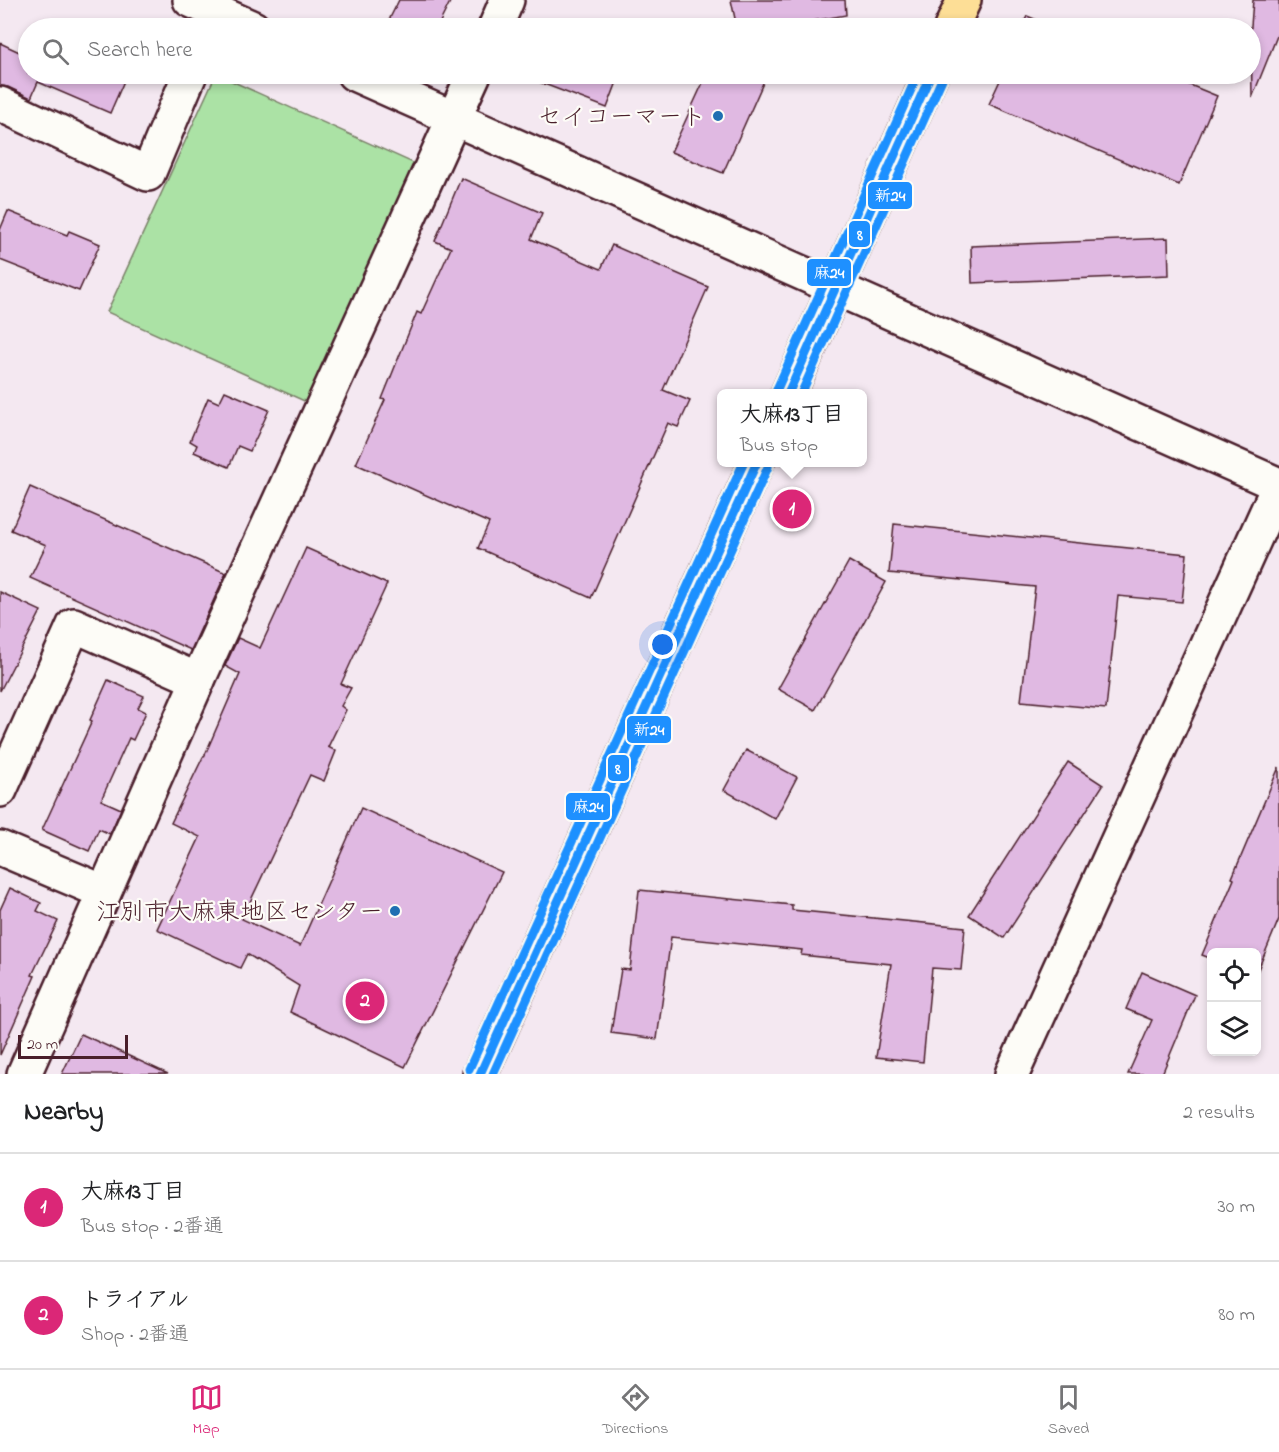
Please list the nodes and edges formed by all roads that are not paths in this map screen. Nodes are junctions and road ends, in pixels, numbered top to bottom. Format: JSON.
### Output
{"nodes":[{"id":1,"x":507,"y":0,"type":"edge"},
{"id":2,"x":964,"y":0,"type":"edge"},
{"id":3,"x":205,"y":13,"type":"edge"},
{"id":4,"x":221,"y":18,"type":"edge"},
{"id":5,"x":499,"y":18,"type":"edge"},
{"id":6,"x":956,"y":18,"type":"edge"},
{"id":7,"x":186,"y":84,"type":"edge"},
{"id":8,"x":377,"y":84,"type":"edge"},
{"id":9,"x":469,"y":84,"type":"edge"},
{"id":10,"x":927,"y":84,"type":"edge"},
{"id":11,"x":0,"y":104,"type":"edge"},
{"id":12,"x":454,"y":118,"type":"junction"},
{"id":13,"x":835,"y":289,"type":"junction"},
{"id":14,"x":790,"y":389,"type":"edge"},
{"id":15,"x":755,"y":467,"type":"edge"},
{"id":16,"x":1279,"y":485,"type":"edge"},
{"id":17,"x":198,"y":680,"type":"junction"},
{"id":18,"x":0,"y":790,"type":"edge"},
{"id":19,"x":0,"y":848,"type":"edge"},
{"id":20,"x":104,"y":892,"type":"junction"},
{"id":21,"x":24,"y":1074,"type":"edge"},
{"id":22,"x":480,"y":1074,"type":"edge"},
{"id":23,"x":1012,"y":1074,"type":"edge"}],
"edges":[{"from":1,"to":5,"type":"street"},
{"from":2,"to":6,"type":"main road"},
{"from":3,"to":4,"type":"street"},
{"from":7,"to":11,"type":"street"},
{"from":8,"to":12,"type":"street"},
{"from":9,"to":12,"type":"street"},
{"from":10,"to":13,"type":"main road"},
{"from":12,"to":13,"type":"street"},
{"from":12,"to":17,"type":"street"},
{"from":13,"to":14,"type":"main road"},
{"from":13,"to":16,"type":"street"},
{"from":15,"to":22,"type":"main road"},
{"from":16,"to":23,"type":"street"},
{"from":17,"to":18,"type":"street"},
{"from":17,"to":20,"type":"street"},
{"from":19,"to":20,"type":"street"},
{"from":20,"to":21,"type":"street"}]}
